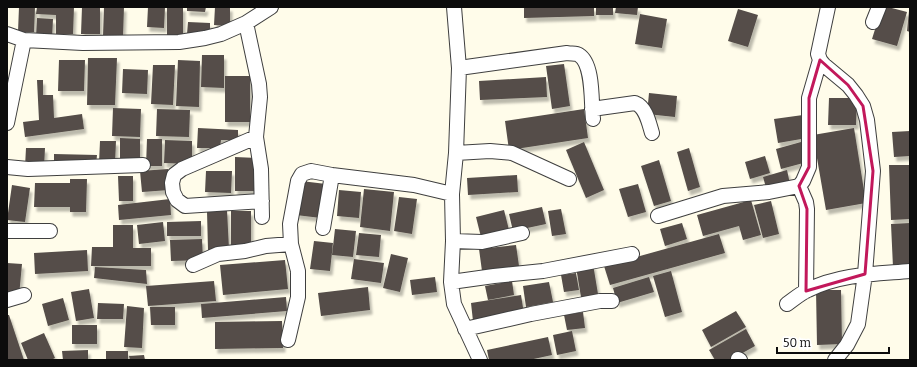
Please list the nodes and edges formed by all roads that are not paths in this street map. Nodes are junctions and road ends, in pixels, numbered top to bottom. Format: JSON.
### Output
{"nodes":[{"id":1,"x":271,"y":7,"type":"edge"},
{"id":2,"x":454,"y":7,"type":"edge"},
{"id":3,"x":828,"y":7,"type":"edge"},
{"id":4,"x":879,"y":7,"type":"edge"},
{"id":5,"x":873,"y":22,"type":"dead end"},
{"id":6,"x":246,"y":23,"type":"junction"},
{"id":7,"x":7,"y":34,"type":"edge"},
{"id":8,"x":24,"y":40,"type":"junction"},
{"id":9,"x":820,"y":60,"type":"junction"},
{"id":10,"x":459,"y":68,"type":"junction"},
{"id":11,"x":7,"y":118,"type":"edge"},
{"id":12,"x":652,"y":133,"type":"dead end"},
{"id":13,"x":256,"y":137,"type":"junction"},
{"id":14,"x":456,"y":153,"type":"junction"},
{"id":15,"x":143,"y":165,"type":"dead end"},
{"id":16,"x":7,"y":167,"type":"edge"},
{"id":17,"x":332,"y":175,"type":"junction"},
{"id":18,"x":569,"y":179,"type":"dead end"},
{"id":19,"x":799,"y":186,"type":"junction"},
{"id":20,"x":452,"y":194,"type":"junction"},
{"id":21,"x":262,"y":201,"type":"junction"},
{"id":22,"x":658,"y":216,"type":"dead end"},
{"id":23,"x":262,"y":217,"type":"dead end"},
{"id":24,"x":323,"y":228,"type":"dead end"},
{"id":25,"x":7,"y":231,"type":"edge"},
{"id":26,"x":50,"y":231,"type":"dead end"},
{"id":27,"x":522,"y":233,"type":"dead end"},
{"id":28,"x":453,"y":241,"type":"junction"},
{"id":29,"x":290,"y":244,"type":"junction"},
{"id":30,"x":632,"y":254,"type":"dead end"},
{"id":31,"x":193,"y":265,"type":"dead end"},
{"id":32,"x":910,"y":270,"type":"edge"},
{"id":33,"x":865,"y":274,"type":"junction"},
{"id":34,"x":451,"y":282,"type":"junction"},
{"id":35,"x":806,"y":291,"type":"junction"},
{"id":36,"x":24,"y":295,"type":"dead end"},
{"id":37,"x":7,"y":300,"type":"edge"},
{"id":38,"x":612,"y":301,"type":"dead end"},
{"id":39,"x":787,"y":304,"type":"dead end"},
{"id":40,"x":465,"y":329,"type":"junction"},
{"id":41,"x":288,"y":340,"type":"dead end"},
{"id":42,"x":480,"y":360,"type":"edge"},
{"id":43,"x":835,"y":360,"type":"edge"}],
"edges":[{"from":1,"to":6,"type":"street"},
{"from":2,"to":10,"type":"street"},
{"from":3,"to":9,"type":"street"},
{"from":4,"to":5,"type":"street"},
{"from":6,"to":8,"type":"street"},
{"from":6,"to":13,"type":"street"},
{"from":7,"to":8,"type":"street"},
{"from":8,"to":11,"type":"street"},
{"from":9,"to":19,"type":"street"},
{"from":9,"to":33,"type":"street"},
{"from":10,"to":12,"type":"street"},
{"from":10,"to":14,"type":"street"},
{"from":13,"to":21,"type":"street"},
{"from":13,"to":21,"type":"street"},
{"from":14,"to":18,"type":"street"},
{"from":14,"to":20,"type":"street"},
{"from":15,"to":16,"type":"street"},
{"from":17,"to":20,"type":"street"},
{"from":17,"to":24,"type":"street"},
{"from":17,"to":29,"type":"street"},
{"from":19,"to":22,"type":"street"},
{"from":19,"to":35,"type":"street"},
{"from":20,"to":28,"type":"street"},
{"from":21,"to":23,"type":"street"},
{"from":25,"to":26,"type":"street"},
{"from":27,"to":28,"type":"street"},
{"from":28,"to":34,"type":"street"},
{"from":29,"to":31,"type":"street"},
{"from":29,"to":41,"type":"street"},
{"from":30,"to":34,"type":"street"},
{"from":32,"to":33,"type":"street"},
{"from":33,"to":35,"type":"street"},
{"from":33,"to":43,"type":"street"},
{"from":34,"to":40,"type":"street"},
{"from":35,"to":39,"type":"street"},
{"from":36,"to":37,"type":"street"},
{"from":38,"to":40,"type":"street"},
{"from":40,"to":42,"type":"street"}]}
